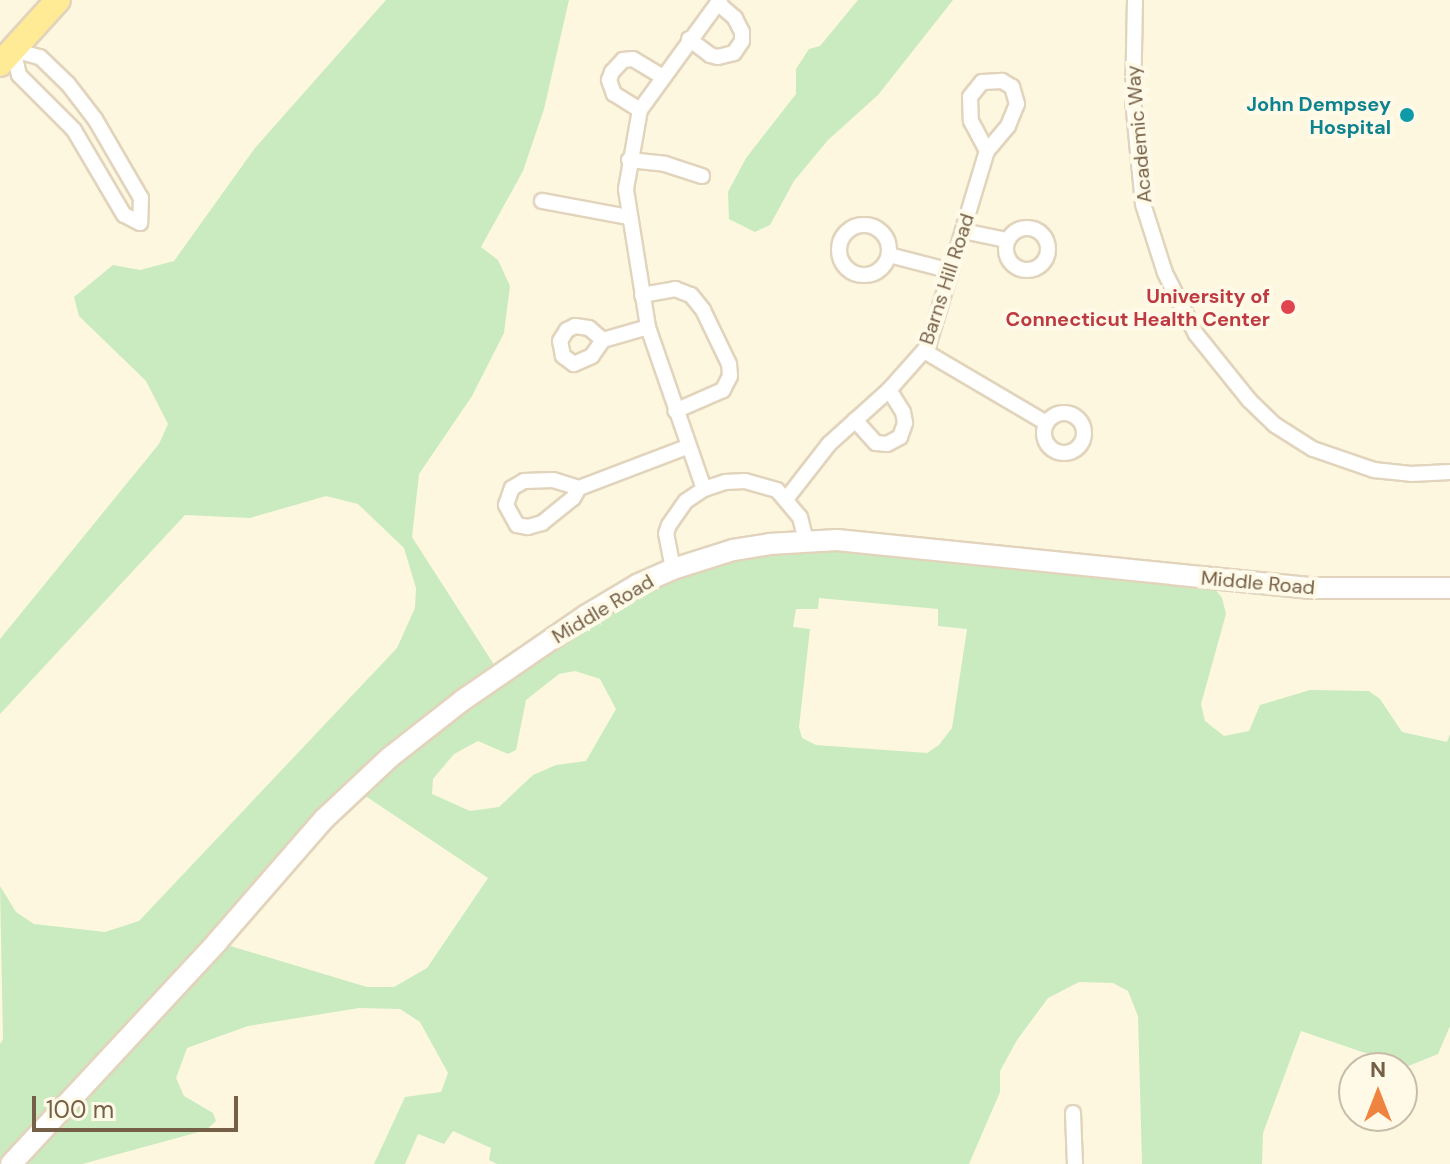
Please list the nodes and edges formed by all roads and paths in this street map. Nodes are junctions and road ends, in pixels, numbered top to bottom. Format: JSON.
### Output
{"nodes":[{"id":1,"x":58,"y":0,"type":"edge"},
{"id":2,"x":1135,"y":0,"type":"edge"},
{"id":3,"x":719,"y":2,"type":"edge"},
{"id":4,"x":689,"y":39,"type":"junction"},
{"id":5,"x":6,"y":57,"type":"edge"},
{"id":6,"x":661,"y":76,"type":"junction"},
{"id":7,"x":640,"y":110,"type":"junction"},
{"id":8,"x":987,"y":151,"type":"junction"},
{"id":9,"x":629,"y":160,"type":"junction"},
{"id":10,"x":702,"y":176,"type":"dead end"},
{"id":11,"x":542,"y":201,"type":"dead end"},
{"id":12,"x":628,"y":217,"type":"junction"},
{"id":13,"x":963,"y":231,"type":"junction"},
{"id":14,"x":1007,"y":240,"type":"dead end"},
{"id":15,"x":889,"y":255,"type":"dead end"},
{"id":16,"x":951,"y":271,"type":"junction"},
{"id":17,"x":642,"y":295,"type":"junction"},
{"id":18,"x":648,"y":327,"type":"junction"},
{"id":19,"x":603,"y":340,"type":"dead end"},
{"id":20,"x":924,"y":351,"type":"junction"},
{"id":21,"x":889,"y":390,"type":"junction"},
{"id":22,"x":675,"y":411,"type":"junction"},
{"id":23,"x":855,"y":420,"type":"junction"},
{"id":24,"x":1046,"y":423,"type":"dead end"},
{"id":25,"x":687,"y":447,"type":"junction"},
{"id":26,"x":1450,"y":472,"type":"edge"},
{"id":27,"x":579,"y":488,"type":"junction"},
{"id":28,"x":704,"y":489,"type":"junction"},
{"id":29,"x":787,"y":498,"type":"junction"},
{"id":30,"x":806,"y":541,"type":"junction"},
{"id":31,"x":673,"y":569,"type":"junction"},
{"id":32,"x":1450,"y":588,"type":"edge"},
{"id":33,"x":1073,"y":1113,"type":"dead end"},
{"id":34,"x":11,"y":1164,"type":"edge"},
{"id":35,"x":1075,"y":1164,"type":"edge"}],
"edges":[{"from":1,"to":5,"type":"main road"},
{"from":2,"to":26,"type":"street","name":"Academic Way"},
{"from":3,"to":4,"type":"street"},
{"from":3,"to":4,"type":"street"},
{"from":4,"to":6,"type":"street"},
{"from":5,"to":5,"type":"street"},
{"from":6,"to":7,"type":"street"},
{"from":6,"to":7,"type":"street"},
{"from":7,"to":9,"type":"street"},
{"from":8,"to":8,"type":"street","name":"Barns Hill Road"},
{"from":8,"to":13,"type":"street","name":"Barns Hill Road"},
{"from":9,"to":10,"type":"street"},
{"from":9,"to":12,"type":"street"},
{"from":11,"to":12,"type":"street"},
{"from":12,"to":17,"type":"street"},
{"from":13,"to":14,"type":"street"},
{"from":13,"to":16,"type":"street","name":"Barns Hill Road"},
{"from":15,"to":16,"type":"street"},
{"from":16,"to":20,"type":"street","name":"Barns Hill Road"},
{"from":17,"to":18,"type":"street"},
{"from":17,"to":22,"type":"street"},
{"from":18,"to":19,"type":"street"},
{"from":18,"to":22,"type":"street"},
{"from":20,"to":21,"type":"street","name":"Barns Hill Road"},
{"from":20,"to":24,"type":"street"},
{"from":21,"to":23,"type":"street","name":"Barns Hill Road"},
{"from":21,"to":23,"type":"street"},
{"from":22,"to":25,"type":"street"},
{"from":23,"to":29,"type":"street","name":"Barns Hill Road"},
{"from":25,"to":27,"type":"street"},
{"from":25,"to":28,"type":"street"},
{"from":27,"to":27,"type":"street"},
{"from":28,"to":29,"type":"street"},
{"from":28,"to":31,"type":"street"},
{"from":29,"to":30,"type":"street"},
{"from":30,"to":31,"type":"street","name":"Middle Road"},
{"from":30,"to":32,"type":"street","name":"Middle Road"},
{"from":31,"to":34,"type":"street","name":"Middle Road"},
{"from":33,"to":35,"type":"street"}]}
